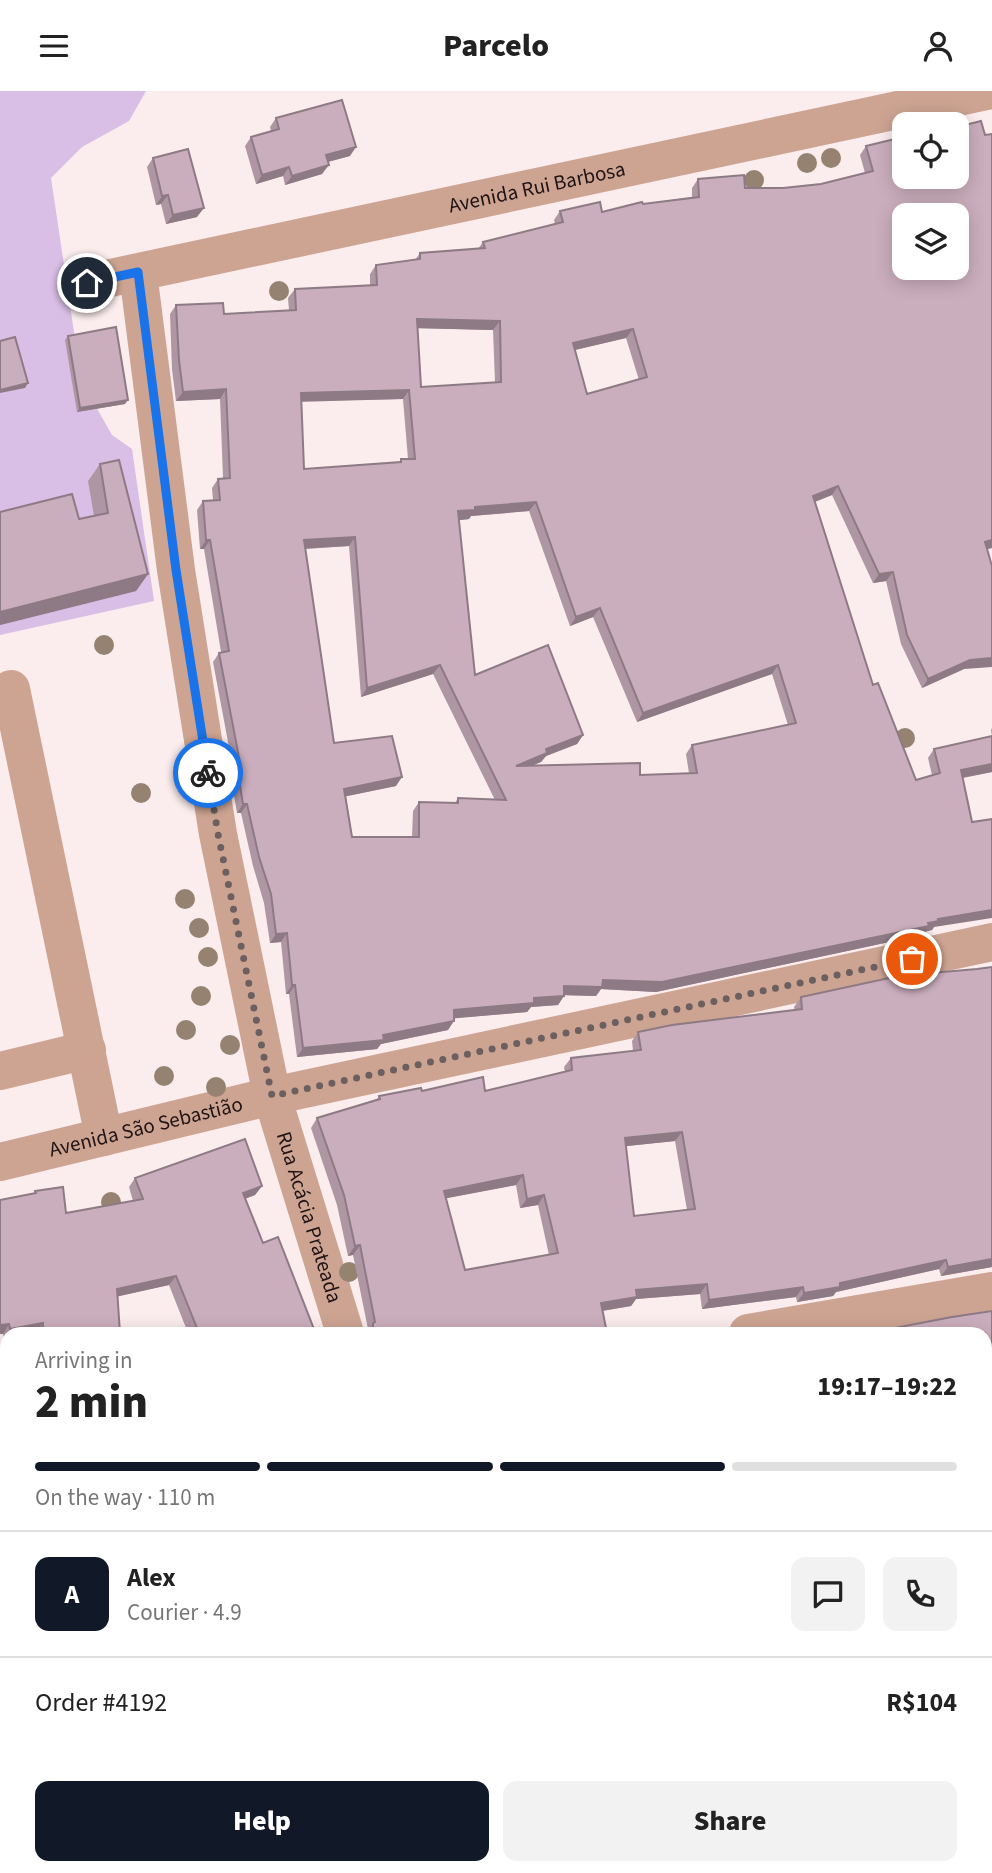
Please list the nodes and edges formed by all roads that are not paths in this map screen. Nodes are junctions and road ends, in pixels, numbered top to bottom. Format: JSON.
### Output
{"nodes":[{"id":1,"x":987,"y":91,"type":"edge"},
{"id":2,"x":138,"y":272,"type":"junction"},
{"id":3,"x":87,"y":283,"type":"dead end"},
{"id":4,"x":11,"y":689,"type":"dead end"},
{"id":5,"x":992,"y":941,"type":"edge"},
{"id":6,"x":87,"y":1050,"type":"junction"},
{"id":7,"x":0,"y":1071,"type":"edge"},
{"id":8,"x":272,"y":1096,"type":"junction"},
{"id":9,"x":104,"y":1137,"type":"junction"},
{"id":10,"x":0,"y":1162,"type":"edge"},
{"id":11,"x":992,"y":1291,"type":"edge"},
{"id":12,"x":343,"y":1327,"type":"edge"},
{"id":13,"x":783,"y":1327,"type":"edge"}],
"edges":[{"from":1,"to":2,"type":"street","name":"Avenida Rui Barbosa"},
{"from":2,"to":3,"type":"street","name":"Avenida Rui Barbosa"},
{"from":2,"to":8,"type":"street","name":"Rua Acácia Prateada"},
{"from":4,"to":6,"type":"street"},
{"from":5,"to":8,"type":"street","name":"Avenida São Sebastião"},
{"from":6,"to":7,"type":"street"},
{"from":6,"to":9,"type":"street"},
{"from":8,"to":9,"type":"street","name":"Avenida São Sebastião"},
{"from":8,"to":12,"type":"street","name":"Rua Acácia Prateada"},
{"from":9,"to":10,"type":"street","name":"Avenida São Sebastião"},
{"from":11,"to":13,"type":"street"}]}
